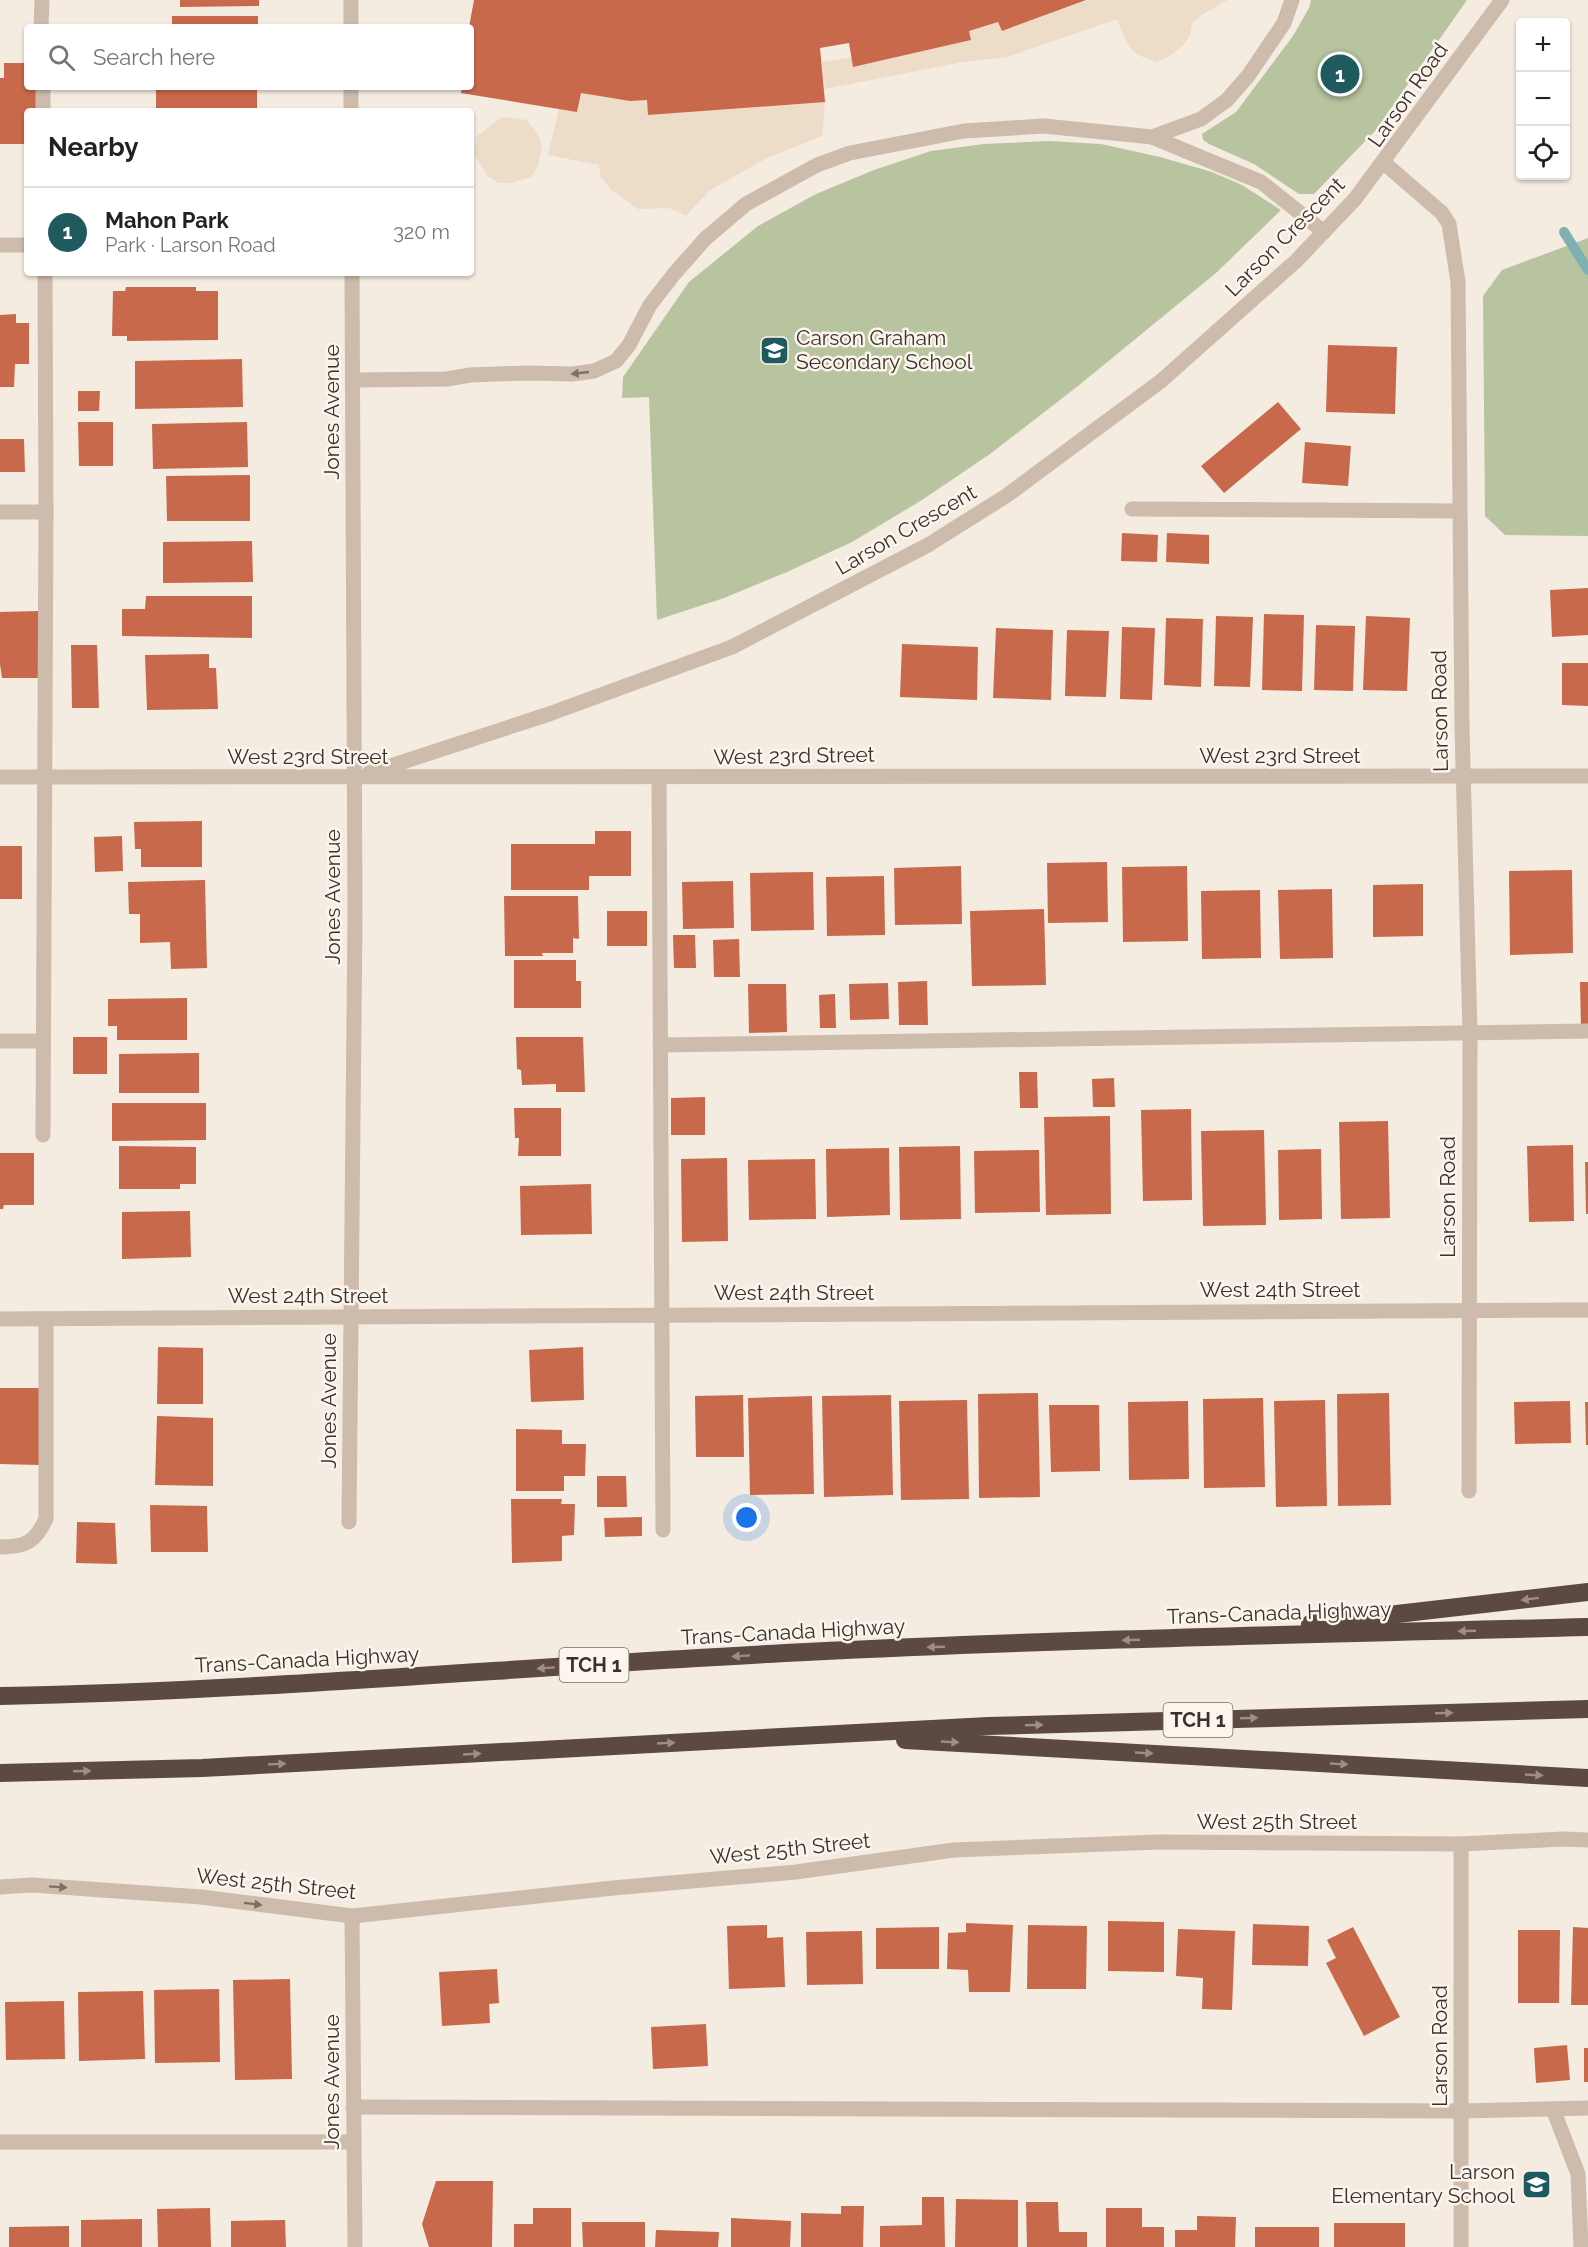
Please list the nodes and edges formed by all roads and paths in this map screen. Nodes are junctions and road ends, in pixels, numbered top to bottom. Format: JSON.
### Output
{"nodes":[{"id":1,"x":42,"y":0,"type":"edge"},
{"id":2,"x":351,"y":0,"type":"edge"},
{"id":3,"x":1292,"y":0,"type":"edge"},
{"id":4,"x":1502,"y":0,"type":"edge"},
{"id":5,"x":41,"y":24,"type":"edge"},
{"id":6,"x":351,"y":24,"type":"edge"},
{"id":7,"x":43,"y":90,"type":"edge"},
{"id":8,"x":351,"y":90,"type":"edge"},
{"id":9,"x":43,"y":108,"type":"edge"},
{"id":10,"x":351,"y":108,"type":"edge"},
{"id":11,"x":1152,"y":137,"type":"junction"},
{"id":12,"x":1383,"y":162,"type":"junction"},
{"id":13,"x":1324,"y":232,"type":"junction"},
{"id":14,"x":0,"y":245,"type":"edge"},
{"id":15,"x":24,"y":245,"type":"edge"},
{"id":16,"x":45,"y":276,"type":"edge"},
{"id":17,"x":352,"y":276,"type":"edge"},
{"id":18,"x":354,"y":380,"type":"junction"},
{"id":19,"x":1132,"y":509,"type":"dead end"},
{"id":20,"x":1459,"y":511,"type":"junction"},
{"id":21,"x":0,"y":512,"type":"edge"},
{"id":22,"x":46,"y":512,"type":"junction"},
{"id":23,"x":1588,"y":776,"type":"edge"},
{"id":24,"x":0,"y":777,"type":"edge"},
{"id":25,"x":46,"y":777,"type":"junction"},
{"id":26,"x":1462,"y":777,"type":"junction"},
{"id":27,"x":355,"y":778,"type":"junction"},
{"id":28,"x":659,"y":778,"type":"junction"},
{"id":29,"x":1588,"y":1031,"type":"edge"},
{"id":30,"x":1470,"y":1033,"type":"junction"},
{"id":31,"x":0,"y":1041,"type":"edge"},
{"id":32,"x":42,"y":1041,"type":"junction"},
{"id":33,"x":660,"y":1045,"type":"junction"},
{"id":34,"x":42,"y":1135,"type":"dead end"},
{"id":35,"x":1469,"y":1310,"type":"junction"},
{"id":36,"x":1588,"y":1310,"type":"edge"},
{"id":37,"x":662,"y":1314,"type":"junction"},
{"id":38,"x":350,"y":1317,"type":"junction"},
{"id":39,"x":0,"y":1318,"type":"edge"},
{"id":40,"x":46,"y":1319,"type":"junction"},
{"id":41,"x":1469,"y":1491,"type":"dead end"},
{"id":42,"x":349,"y":1522,"type":"dead end"},
{"id":43,"x":663,"y":1530,"type":"dead end"},
{"id":44,"x":0,"y":1547,"type":"edge"},
{"id":45,"x":1588,"y":1592,"type":"edge"},
{"id":46,"x":1588,"y":1627,"type":"edge"},
{"id":47,"x":1189,"y":1638,"type":"junction"},
{"id":48,"x":0,"y":1696,"type":"edge"},
{"id":49,"x":1588,"y":1709,"type":"edge"},
{"id":50,"x":807,"y":1734,"type":"junction"},
{"id":51,"x":0,"y":1773,"type":"edge"},
{"id":52,"x":1588,"y":1778,"type":"edge"},
{"id":53,"x":1588,"y":1840,"type":"edge"},
{"id":54,"x":1461,"y":1844,"type":"junction"},
{"id":55,"x":0,"y":1887,"type":"edge"},
{"id":56,"x":352,"y":1916,"type":"junction"},
{"id":57,"x":353,"y":2107,"type":"junction"},
{"id":58,"x":1588,"y":2108,"type":"edge"},
{"id":59,"x":1553,"y":2109,"type":"junction"},
{"id":60,"x":1461,"y":2111,"type":"junction"},
{"id":61,"x":0,"y":2142,"type":"edge"},
{"id":62,"x":354,"y":2142,"type":"junction"},
{"id":63,"x":355,"y":2247,"type":"edge"},
{"id":64,"x":1461,"y":2247,"type":"edge"},
{"id":65,"x":1581,"y":2247,"type":"edge"}],
"edges":[{"from":1,"to":5,"type":"street"},
{"from":2,"to":6,"type":"street"},
{"from":3,"to":11,"type":"street"},
{"from":4,"to":12,"type":"street","name":"Larson Road"},
{"from":7,"to":9,"type":"street"},
{"from":8,"to":10,"type":"street"},
{"from":11,"to":13,"type":"street"},
{"from":11,"to":18,"type":"street","one_way":true},
{"from":12,"to":13,"type":"street","name":"Larson Crescent"},
{"from":12,"to":20,"type":"street","name":"Larson Road"},
{"from":13,"to":27,"type":"street","name":"Larson Crescent"},
{"from":14,"to":15,"type":"street"},
{"from":16,"to":22,"type":"street"},
{"from":17,"to":18,"type":"street","name":"Jones Avenue"},
{"from":18,"to":27,"type":"street","name":"Jones Avenue"},
{"from":19,"to":20,"type":"street"},
{"from":20,"to":26,"type":"street","name":"Larson Road"},
{"from":21,"to":22,"type":"street"},
{"from":22,"to":25,"type":"street"},
{"from":23,"to":26,"type":"street","name":"West 23rd Street"},
{"from":24,"to":25,"type":"street","name":"West 23rd Street"},
{"from":25,"to":27,"type":"street","name":"West 23rd Street"},
{"from":25,"to":32,"type":"street"},
{"from":26,"to":28,"type":"street","name":"West 23rd Street"},
{"from":26,"to":30,"type":"street","name":"Larson Road"},
{"from":27,"to":28,"type":"street","name":"West 23rd Street"},
{"from":27,"to":38,"type":"street","name":"Jones Avenue"},
{"from":28,"to":33,"type":"street"},
{"from":29,"to":30,"type":"street"},
{"from":30,"to":33,"type":"street"},
{"from":30,"to":35,"type":"street","name":"Larson Road"},
{"from":31,"to":32,"type":"street"},
{"from":32,"to":34,"type":"street"},
{"from":33,"to":37,"type":"street"},
{"from":35,"to":36,"type":"street","name":"West 24th Street"},
{"from":35,"to":37,"type":"street","name":"West 24th Street"},
{"from":35,"to":41,"type":"street","name":"Larson Road"},
{"from":37,"to":38,"type":"street","name":"West 24th Street"},
{"from":37,"to":43,"type":"street"},
{"from":38,"to":40,"type":"street","name":"West 24th Street"},
{"from":38,"to":42,"type":"street","name":"Jones Avenue"},
{"from":39,"to":40,"type":"street","name":"West 24th Street"},
{"from":40,"to":44,"type":"street"},
{"from":45,"to":47,"type":"highway","one_way":true},
{"from":46,"to":47,"type":"highway","name":"Trans-Canada Highway","number":"TCH 1","one_way":true},
{"from":47,"to":48,"type":"highway","name":"Trans-Canada Highway","number":"TCH 1","one_way":true},
{"from":50,"to":49,"type":"highway","number":"TCH 1","one_way":true},
{"from":51,"to":50,"type":"highway","number":"TCH 1","one_way":true},
{"from":50,"to":52,"type":"highway","one_way":true},
{"from":53,"to":54,"type":"street","name":"West 25th Street"},
{"from":54,"to":56,"type":"street","name":"West 25th Street"},
{"from":54,"to":60,"type":"street","name":"Larson Road"},
{"from":55,"to":56,"type":"street","name":"West 25th Street","one_way":true},
{"from":56,"to":57,"type":"street","name":"Jones Avenue"},
{"from":57,"to":60,"type":"street"},
{"from":57,"to":62,"type":"street","name":"Jones Avenue"},
{"from":58,"to":59,"type":"street"},
{"from":59,"to":60,"type":"street"},
{"from":59,"to":65,"type":"street"},
{"from":60,"to":64,"type":"street","name":"Larson Road"},
{"from":61,"to":62,"type":"street"},
{"from":62,"to":63,"type":"street","name":"Jones Avenue"}]}
